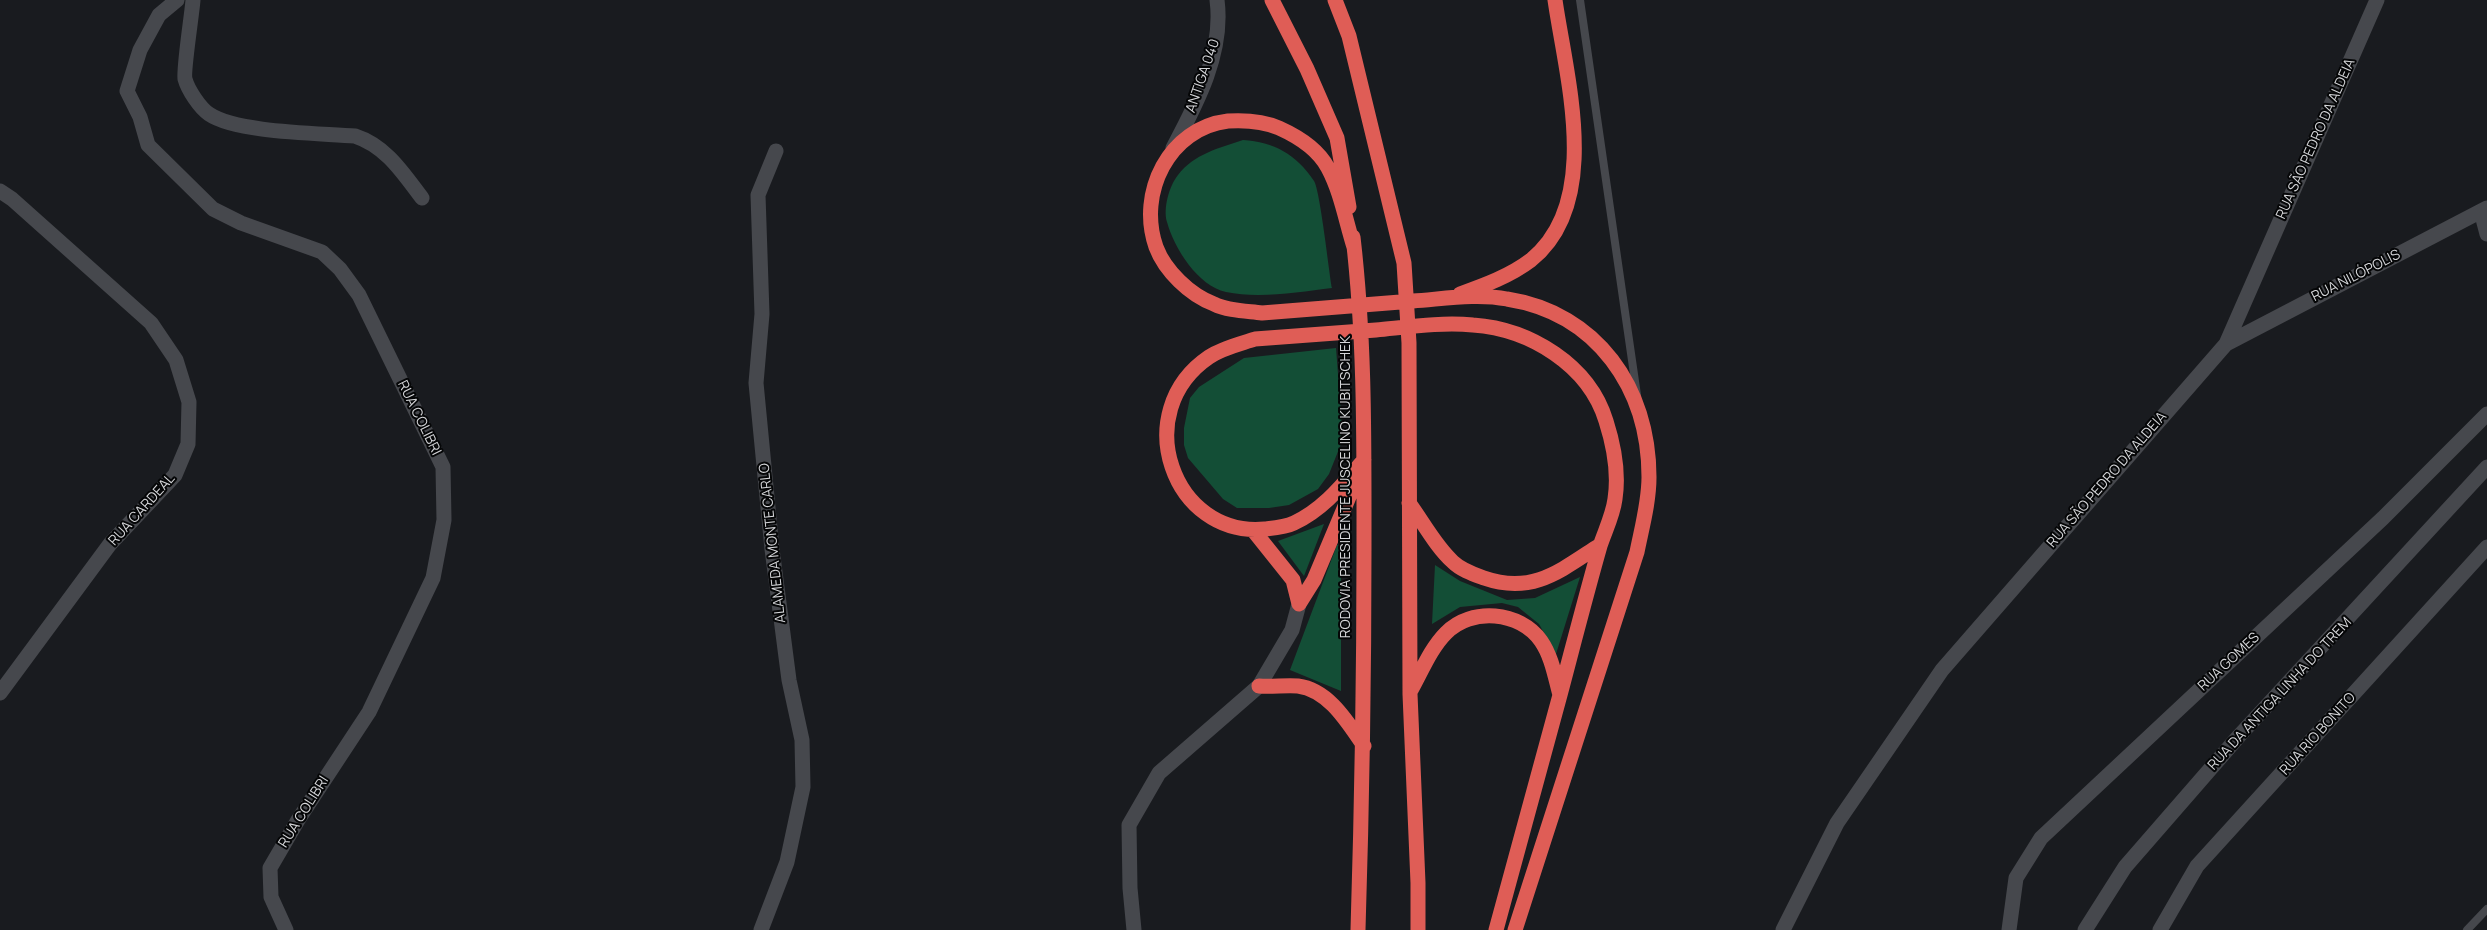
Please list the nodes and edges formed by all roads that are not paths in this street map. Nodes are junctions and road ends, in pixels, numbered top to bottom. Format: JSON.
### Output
{"nodes":[{"id":1,"x":177,"y":0,"type":"edge"},
{"id":2,"x":194,"y":0,"type":"edge"},
{"id":3,"x":1217,"y":0,"type":"edge"},
{"id":4,"x":1272,"y":0,"type":"edge"},
{"id":5,"x":1334,"y":0,"type":"edge"},
{"id":6,"x":1347,"y":0,"type":"edge"},
{"id":7,"x":1555,"y":0,"type":"edge"},
{"id":8,"x":1580,"y":0,"type":"edge"},
{"id":9,"x":2377,"y":0,"type":"edge"},
{"id":10,"x":1349,"y":36,"type":"junction"},
{"id":11,"x":1173,"y":148,"type":"junction"},
{"id":12,"x":776,"y":151,"type":"dead end"},
{"id":13,"x":0,"y":191,"type":"edge"},
{"id":14,"x":422,"y":198,"type":"dead end"},
{"id":15,"x":2484,"y":209,"type":"edge"},
{"id":16,"x":2487,"y":234,"type":"edge"},
{"id":17,"x":1354,"y":247,"type":"junction"},
{"id":18,"x":1450,"y":298,"type":"junction"},
{"id":19,"x":2226,"y":344,"type":"junction"},
{"id":20,"x":2487,"y":414,"type":"edge"},
{"id":21,"x":1640,"y":416,"type":"junction"},
{"id":22,"x":1364,"y":460,"type":"junction"},
{"id":23,"x":2487,"y":467,"type":"edge"},
{"id":24,"x":1410,"y":503,"type":"junction"},
{"id":25,"x":1253,"y":530,"type":"junction"},
{"id":26,"x":1600,"y":546,"type":"junction"},
{"id":27,"x":2487,"y":547,"type":"edge"},
{"id":28,"x":1299,"y":604,"type":"junction"},
{"id":29,"x":7,"y":674,"type":"edge"},
{"id":30,"x":1259,"y":686,"type":"junction"},
{"id":31,"x":0,"y":693,"type":"edge"},
{"id":32,"x":1410,"y":694,"type":"junction"},
{"id":33,"x":1560,"y":695,"type":"junction"},
{"id":34,"x":1364,"y":746,"type":"junction"},
{"id":35,"x":2487,"y":909,"type":"edge"},
{"id":36,"x":286,"y":930,"type":"edge"},
{"id":37,"x":761,"y":930,"type":"edge"},
{"id":38,"x":1134,"y":930,"type":"edge"},
{"id":39,"x":1358,"y":930,"type":"edge"},
{"id":40,"x":1418,"y":930,"type":"edge"},
{"id":41,"x":1496,"y":930,"type":"edge"},
{"id":42,"x":1514,"y":930,"type":"edge"},
{"id":43,"x":1783,"y":930,"type":"edge"},
{"id":44,"x":2009,"y":930,"type":"edge"},
{"id":45,"x":2085,"y":930,"type":"edge"},
{"id":46,"x":2160,"y":930,"type":"edge"},
{"id":47,"x":2467,"y":930,"type":"edge"}],
"edges":[{"from":1,"to":36,"type":"street","name":"RUA COLIBRI"},
{"from":2,"to":14,"type":"street"},
{"from":3,"to":11,"type":"street","name":"ANTIGA 040"},
{"from":4,"to":17,"type":"highway","name":"RODOVIA PRESIDENTE JUSCELINO KUBITSCHEK"},
{"from":5,"to":10,"type":"highway"},
{"from":6,"to":10,"type":"highway"},
{"from":7,"to":18,"type":"highway"},
{"from":8,"to":21,"type":"lane"},
{"from":9,"to":19,"type":"street","name":"RUA SÃO PEDRO DA ALDEIA"},
{"from":10,"to":24,"type":"highway"},
{"from":11,"to":17,"type":"highway"},
{"from":11,"to":18,"type":"highway"},
{"from":12,"to":37,"type":"street","name":"ALAMEDA MONTE CARLO"},
{"from":13,"to":29,"type":"street","name":"RUA CARDEAL"},
{"from":15,"to":16,"type":"street"},
{"from":15,"to":19,"type":"street","name":"RUA NILÓPOLIS"},
{"from":17,"to":22,"type":"highway","name":"RODOVIA PRESIDENTE JUSCELINO KUBITSCHEK"},
{"from":18,"to":21,"type":"highway"},
{"from":19,"to":43,"type":"street","name":"RUA SÃO PEDRO DA ALDEIA"},
{"from":20,"to":44,"type":"street","name":"RUA GOMES"},
{"from":21,"to":42,"type":"highway"},
{"from":22,"to":25,"type":"highway"},
{"from":22,"to":28,"type":"highway"},
{"from":22,"to":34,"type":"highway","name":"RODOVIA PRESIDENTE JUSCELINO KUBITSCHEK"},
{"from":23,"to":45,"type":"street","name":"RUA DA ANTIGA LINHA DO TREM"},
{"from":24,"to":26,"type":"highway"},
{"from":24,"to":32,"type":"highway"},
{"from":25,"to":26,"type":"highway"},
{"from":25,"to":28,"type":"highway"},
{"from":26,"to":33,"type":"highway"},
{"from":27,"to":46,"type":"street","name":"RUA RIO BONITO"},
{"from":28,"to":30,"type":"street"},
{"from":29,"to":31,"type":"street","name":"RUA CARDEAL"},
{"from":30,"to":34,"type":"highway"},
{"from":30,"to":38,"type":"street"},
{"from":32,"to":33,"type":"highway"},
{"from":32,"to":40,"type":"highway"},
{"from":33,"to":41,"type":"highway"},
{"from":34,"to":39,"type":"highway","name":"RODOVIA PRESIDENTE JUSCELINO KUBITSCHEK"},
{"from":35,"to":47,"type":"lane"}]}
